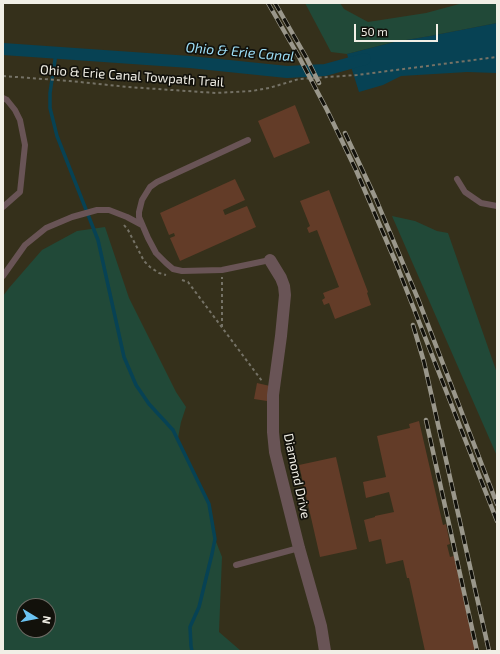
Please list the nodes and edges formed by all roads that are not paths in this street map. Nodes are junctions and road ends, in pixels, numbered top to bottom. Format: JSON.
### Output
{"nodes":[{"id":1,"x":3,"y":98,"type":"edge"},
{"id":2,"x":248,"y":140,"type":"dead end"},
{"id":3,"x":457,"y":179,"type":"dead end"},
{"id":4,"x":497,"y":206,"type":"edge"},
{"id":5,"x":3,"y":207,"type":"edge"},
{"id":6,"x":142,"y":225,"type":"junction"},
{"id":7,"x":270,"y":260,"type":"joint"},
{"id":8,"x":3,"y":276,"type":"edge"},
{"id":9,"x":299,"y":548,"type":"junction"},
{"id":10,"x":236,"y":565,"type":"dead end"},
{"id":11,"x":325,"y":651,"type":"edge"}],
"edges":[{"from":1,"to":5,"type":"lane"},
{"from":2,"to":6,"type":"lane"},
{"from":3,"to":4,"type":"lane"},
{"from":6,"to":7,"type":"lane"},
{"from":6,"to":8,"type":"lane"},
{"from":7,"to":9,"type":"street","name":"Diamond Drive"},
{"from":9,"to":10,"type":"lane"},
{"from":9,"to":11,"type":"street","name":"Diamond Drive"}]}
